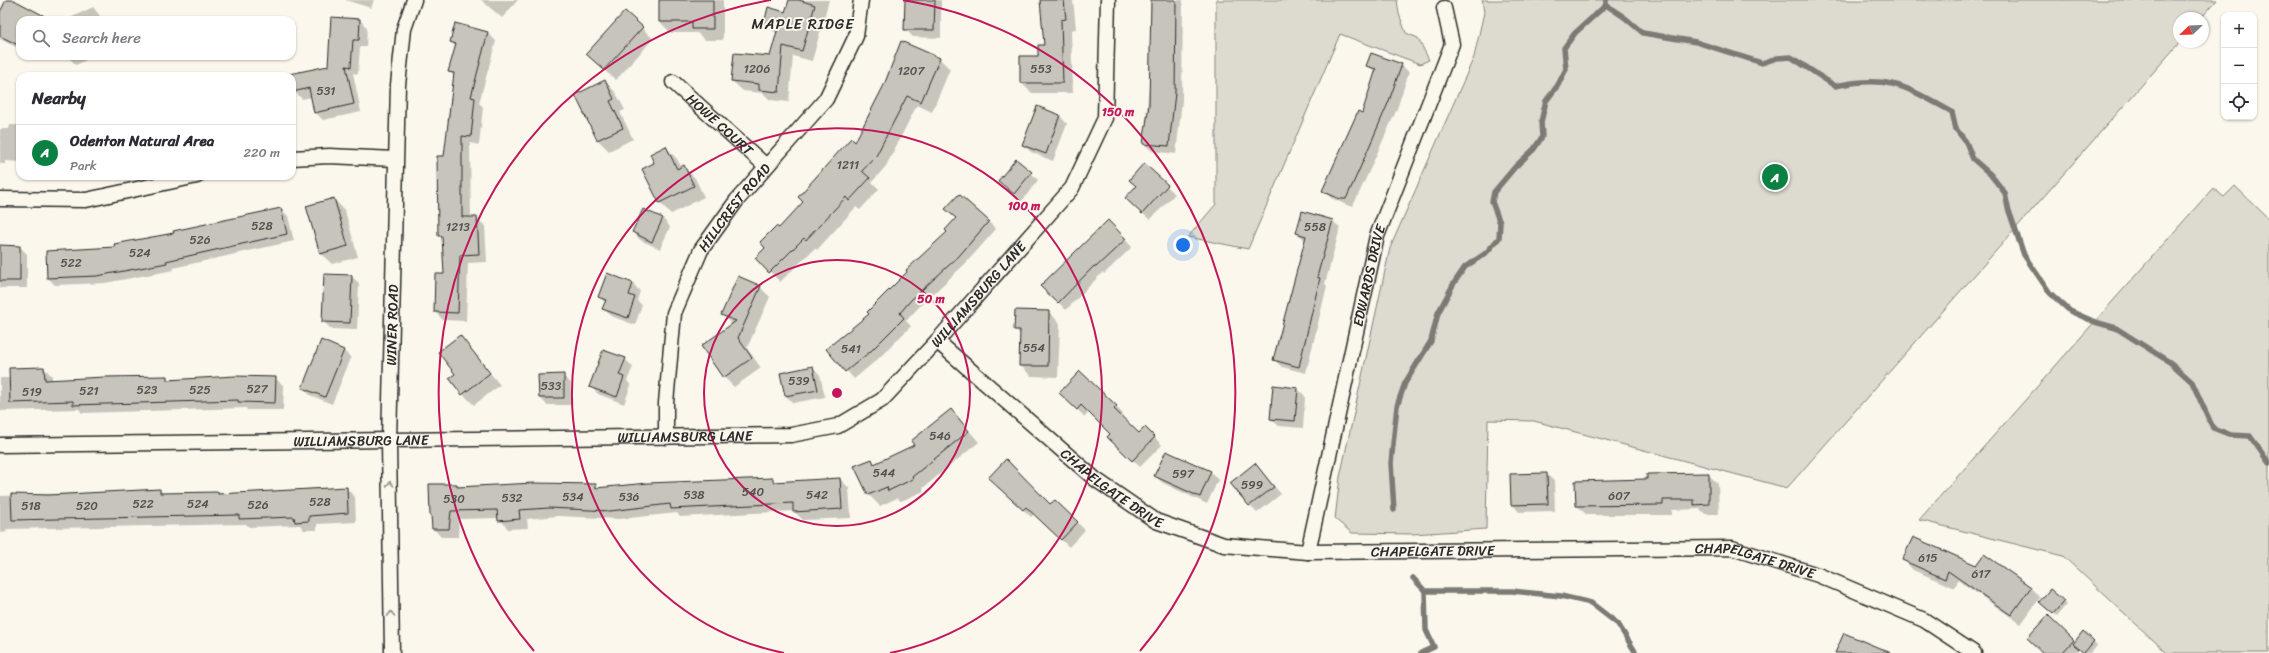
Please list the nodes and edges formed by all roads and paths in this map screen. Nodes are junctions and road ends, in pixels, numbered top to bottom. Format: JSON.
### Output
{"nodes":[{"id":1,"x":414,"y":0,"type":"edge"},
{"id":2,"x":861,"y":0,"type":"edge"},
{"id":3,"x":1108,"y":0,"type":"edge"},
{"id":4,"x":1444,"y":8,"type":"dead end"},
{"id":5,"x":673,"y":82,"type":"dead end"},
{"id":6,"x":296,"y":158,"type":"edge"},
{"id":7,"x":395,"y":159,"type":"junction"},
{"id":8,"x":766,"y":166,"type":"junction"},
{"id":9,"x":178,"y":180,"type":"edge"},
{"id":10,"x":0,"y":198,"type":"edge"},
{"id":11,"x":937,"y":341,"type":"junction"},
{"id":12,"x":666,"y":438,"type":"junction"},
{"id":13,"x":389,"y":441,"type":"junction"},
{"id":14,"x":0,"y":445,"type":"edge"},
{"id":15,"x":1308,"y":552,"type":"junction"},
{"id":16,"x":392,"y":653,"type":"edge"},
{"id":17,"x":1974,"y":653,"type":"edge"}],
"edges":[{"from":1,"to":7,"type":"street","name":"WINER ROAD"},
{"from":2,"to":8,"type":"street","name":"HILLCREST ROAD"},
{"from":3,"to":11,"type":"street","name":"WILLIAMSBURG LANE"},
{"from":4,"to":15,"type":"street","name":"EDWARDS DRIVE"},
{"from":5,"to":8,"type":"street","name":"HOWE COURT"},
{"from":6,"to":7,"type":"street"},
{"from":7,"to":13,"type":"street","name":"WINER ROAD"},
{"from":8,"to":12,"type":"street","name":"HILLCREST ROAD"},
{"from":9,"to":10,"type":"street"},
{"from":11,"to":12,"type":"street","name":"WILLIAMSBURG LANE"},
{"from":11,"to":15,"type":"street","name":"CHAPELGATE DRIVE"},
{"from":12,"to":13,"type":"street","name":"WILLIAMSBURG LANE"},
{"from":13,"to":14,"type":"street","name":"WILLIAMSBURG LANE"},
{"from":16,"to":13,"type":"street","name":"WINER ROAD","one_way":true},
{"from":15,"to":17,"type":"street","name":"CHAPELGATE DRIVE"}]}
